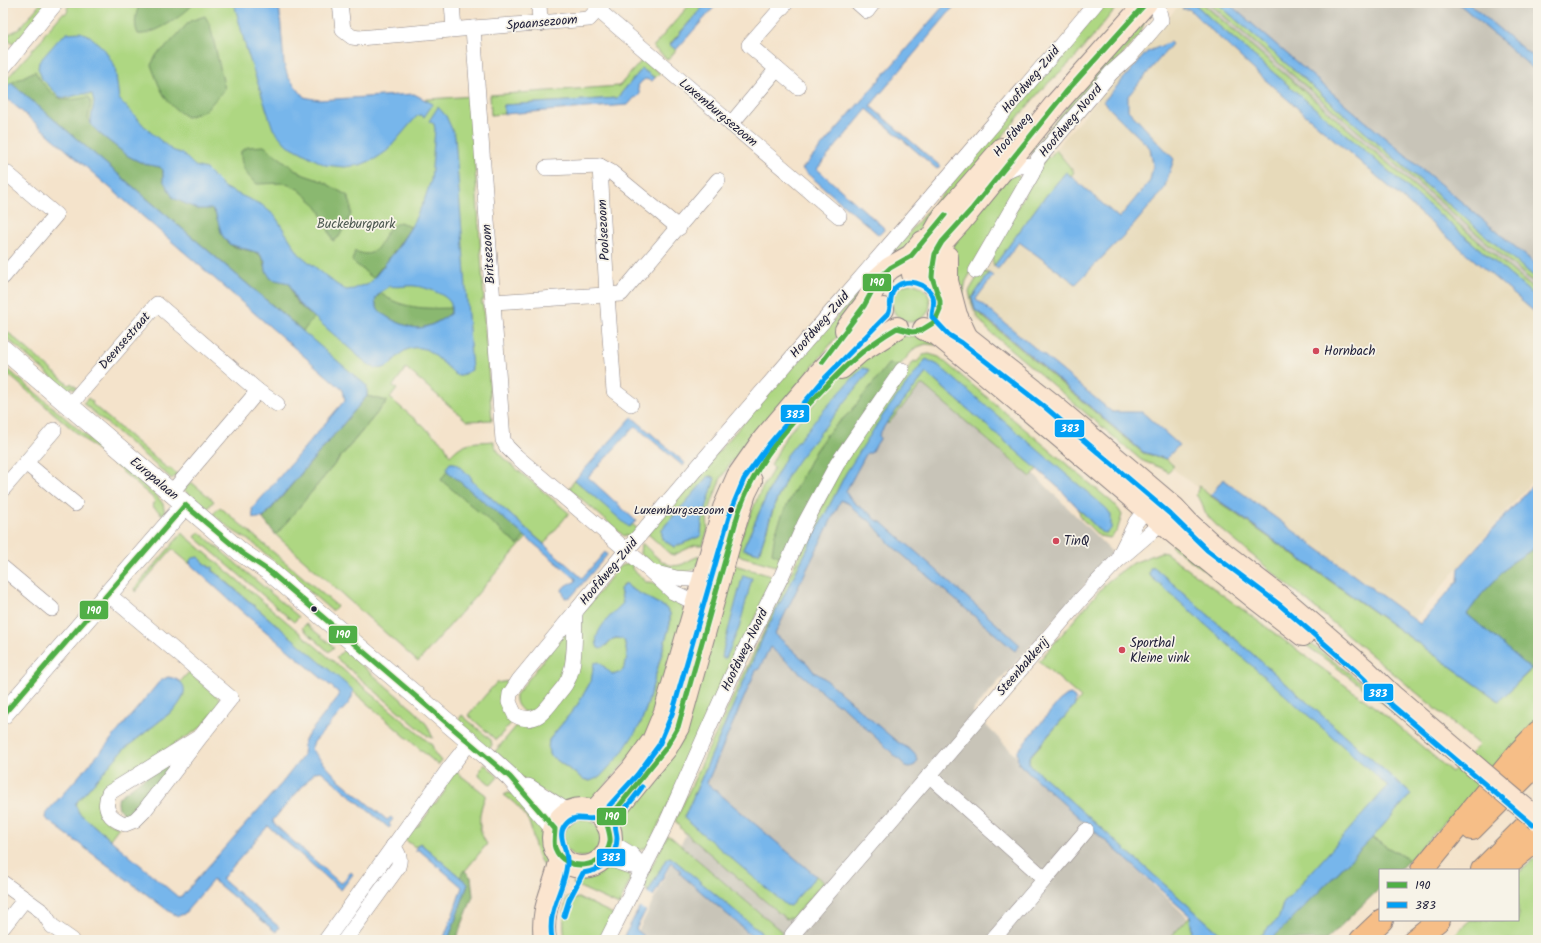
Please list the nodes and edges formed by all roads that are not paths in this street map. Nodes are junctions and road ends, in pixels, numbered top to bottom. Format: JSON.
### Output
{"nodes":[{"id":1,"x":56,"y":3,"type":"edge"},
{"id":2,"x":340,"y":3,"type":"edge"},
{"id":3,"x":452,"y":3,"type":"edge"},
{"id":4,"x":539,"y":3,"type":"edge"},
{"id":5,"x":786,"y":3,"type":"edge"},
{"id":6,"x":858,"y":3,"type":"edge"},
{"id":7,"x":873,"y":3,"type":"edge"},
{"id":8,"x":1096,"y":3,"type":"edge"},
{"id":9,"x":1125,"y":3,"type":"edge"},
{"id":10,"x":1146,"y":3,"type":"edge"},
{"id":11,"x":1157,"y":3,"type":"edge"},
{"id":12,"x":601,"y":7,"type":"edge"},
{"id":13,"x":540,"y":24,"type":"junction"},
{"id":14,"x":472,"y":28,"type":"junction"},
{"id":15,"x":454,"y":29,"type":"junction"},
{"id":16,"x":3,"y":68,"type":"edge"},
{"id":17,"x":777,"y":70,"type":"junction"},
{"id":18,"x":798,"y":87,"type":"dead end"},
{"id":19,"x":731,"y":124,"type":"junction"},
{"id":20,"x":1036,"y":165,"type":"junction"},
{"id":21,"x":600,"y":166,"type":"junction"},
{"id":22,"x":546,"y":168,"type":"dead end"},
{"id":23,"x":3,"y":170,"type":"edge"},
{"id":24,"x":1000,"y":174,"type":"junction"},
{"id":25,"x":718,"y":180,"type":"dead end"},
{"id":26,"x":839,"y":216,"type":"dead end"},
{"id":27,"x":949,"y":223,"type":"junction"},
{"id":28,"x":679,"y":228,"type":"junction"},
{"id":29,"x":976,"y":271,"type":"dead end"},
{"id":30,"x":913,"y":274,"type":"junction"},
{"id":31,"x":3,"y":277,"type":"edge"},
{"id":32,"x":933,"y":284,"type":"junction"},
{"id":33,"x":607,"y":294,"type":"junction"},
{"id":34,"x":493,"y":302,"type":"junction"},
{"id":35,"x":883,"y":309,"type":"junction"},
{"id":36,"x":932,"y":322,"type":"junction"},
{"id":37,"x":897,"y":328,"type":"junction"},
{"id":38,"x":966,"y":337,"type":"junction"},
{"id":39,"x":3,"y":349,"type":"edge"},
{"id":40,"x":902,"y":370,"type":"dead end"},
{"id":41,"x":820,"y":373,"type":"junction"},
{"id":42,"x":258,"y":391,"type":"junction"},
{"id":43,"x":278,"y":404,"type":"dead end"},
{"id":44,"x":631,"y":404,"type":"dead end"},
{"id":45,"x":69,"y":406,"type":"junction"},
{"id":46,"x":54,"y":430,"type":"dead end"},
{"id":47,"x":26,"y":463,"type":"junction"},
{"id":48,"x":3,"y":489,"type":"edge"},
{"id":49,"x":178,"y":499,"type":"junction"},
{"id":50,"x":75,"y":504,"type":"dead end"},
{"id":51,"x":1160,"y":508,"type":"junction"},
{"id":52,"x":627,"y":550,"type":"junction"},
{"id":53,"x":3,"y":568,"type":"edge"},
{"id":54,"x":652,"y":572,"type":"junction"},
{"id":55,"x":705,"y":593,"type":"junction"},
{"id":56,"x":108,"y":594,"type":"junction"},
{"id":57,"x":52,"y":609,"type":"dead end"},
{"id":58,"x":575,"y":612,"type":"junction"},
{"id":59,"x":3,"y":715,"type":"edge"},
{"id":60,"x":1538,"y":732,"type":"edge"},
{"id":61,"x":201,"y":736,"type":"junction"},
{"id":62,"x":470,"y":742,"type":"junction"},
{"id":63,"x":1538,"y":763,"type":"edge"},
{"id":64,"x":929,"y":775,"type":"junction"},
{"id":65,"x":1538,"y":814,"type":"edge"},
{"id":66,"x":1538,"y":820,"type":"edge"},
{"id":67,"x":561,"y":821,"type":"junction"},
{"id":68,"x":1086,"y":831,"type":"dead end"},
{"id":69,"x":604,"y":834,"type":"junction"},
{"id":70,"x":1538,"y":839,"type":"edge"},
{"id":71,"x":393,"y":846,"type":"junction"},
{"id":72,"x":570,"y":862,"type":"junction"},
{"id":73,"x":644,"y":868,"type":"junction"},
{"id":74,"x":1423,"y":869,"type":"edge"},
{"id":75,"x":1433,"y":869,"type":"edge"},
{"id":76,"x":1483,"y":869,"type":"edge"},
{"id":77,"x":1501,"y":869,"type":"edge"},
{"id":78,"x":1045,"y":879,"type":"junction"},
{"id":79,"x":3,"y":883,"type":"edge"},
{"id":80,"x":25,"y":899,"type":"junction"},
{"id":81,"x":347,"y":911,"type":"junction"},
{"id":82,"x":360,"y":920,"type":"junction"},
{"id":83,"x":1431,"y":921,"type":"edge"},
{"id":84,"x":1438,"y":921,"type":"edge"},
{"id":85,"x":3,"y":927,"type":"edge"},
{"id":86,"x":72,"y":940,"type":"edge"},
{"id":87,"x":326,"y":940,"type":"edge"},
{"id":88,"x":345,"y":940,"type":"edge"},
{"id":89,"x":545,"y":940,"type":"edge"},
{"id":90,"x":558,"y":940,"type":"edge"},
{"id":91,"x":607,"y":940,"type":"edge"},
{"id":92,"x":798,"y":940,"type":"edge"},
{"id":93,"x":992,"y":940,"type":"edge"},
{"id":94,"x":1413,"y":940,"type":"edge"}],
"edges":[{"from":1,"to":16,"type":"street"},
{"from":2,"to":15,"type":"street"},
{"from":3,"to":15,"type":"street"},
{"from":4,"to":13,"type":"street"},
{"from":5,"to":17,"type":"street"},
{"from":6,"to":7,"type":"street"},
{"from":8,"to":52,"type":"street","name":"Hoofdweg-Zuid"},
{"from":9,"to":27,"type":"main road","name":"Hoofdweg"},
{"from":10,"to":24,"type":"main road","name":"Hoofdweg"},
{"from":11,"to":20,"type":"street","name":"Hoofdweg-Noord"},
{"from":12,"to":13,"type":"street","name":"Spaansezoom"},
{"from":12,"to":19,"type":"street","name":"Luxemburgsezoom"},
{"from":13,"to":14,"type":"street","name":"Spaansezoom"},
{"from":14,"to":15,"type":"street"},
{"from":14,"to":34,"type":"street","name":"Britsezoom"},
{"from":17,"to":18,"type":"street"},
{"from":17,"to":19,"type":"street"},
{"from":19,"to":26,"type":"street","name":"Luxemburgsezoom"},
{"from":20,"to":24,"type":"street"},
{"from":20,"to":29,"type":"street","name":"Hoofdweg-Noord"},
{"from":21,"to":22,"type":"street"},
{"from":21,"to":28,"type":"street"},
{"from":21,"to":33,"type":"street","name":"Poolsezoom"},
{"from":23,"to":31,"type":"street"},
{"from":24,"to":27,"type":"main road","name":"Hoofdweg"},
{"from":25,"to":28,"type":"street"},
{"from":27,"to":30,"type":"main road","name":"Hoofdweg"},
{"from":27,"to":32,"type":"main road","name":"Hoofdweg"},
{"from":27,"to":38,"type":"main road"},
{"from":27,"to":41,"type":"main road"},
{"from":28,"to":33,"type":"street"},
{"from":30,"to":32,"type":"main road"},
{"from":30,"to":35,"type":"main road"},
{"from":32,"to":36,"type":"main road"},
{"from":33,"to":34,"type":"street"},
{"from":33,"to":44,"type":"street","name":"Poolsezoom"},
{"from":34,"to":52,"type":"street","name":"Britsezoom"},
{"from":35,"to":37,"type":"main road"},
{"from":35,"to":41,"type":"main road"},
{"from":36,"to":37,"type":"main road"},
{"from":36,"to":38,"type":"main road"},
{"from":36,"to":51,"type":"main road"},
{"from":37,"to":55,"type":"main road"},
{"from":38,"to":51,"type":"main road"},
{"from":39,"to":45,"type":"street","name":"Europalaan"},
{"from":40,"to":73,"type":"street","name":"Hoofdweg-Noord"},
{"from":41,"to":55,"type":"main road"},
{"from":42,"to":43,"type":"street","name":"Deensestraat"},
{"from":42,"to":45,"type":"street","name":"Deensestraat"},
{"from":42,"to":49,"type":"street"},
{"from":45,"to":49,"type":"street","name":"Europalaan"},
{"from":46,"to":47,"type":"street"},
{"from":47,"to":48,"type":"street"},
{"from":47,"to":50,"type":"street"},
{"from":49,"to":56,"type":"street"},
{"from":49,"to":62,"type":"street","name":"Europalaan"},
{"from":51,"to":64,"type":"street","name":"Steenbakkerij"},
{"from":51,"to":66,"type":"main road","bridge":true},
{"from":52,"to":54,"type":"street","name":"Britsezoom"},
{"from":52,"to":58,"type":"street","name":"Hoofdweg-Zuid"},
{"from":53,"to":57,"type":"street"},
{"from":54,"to":55,"type":"street","name":"Britsezoom"},
{"from":54,"to":55,"type":"street","name":"Britsezoom"},
{"from":55,"to":69,"type":"main road"},
{"from":56,"to":59,"type":"street"},
{"from":56,"to":61,"type":"street"},
{"from":58,"to":58,"type":"street","name":"Hoofdweg-Zuid"},
{"from":60,"to":74,"type":"highway"},
{"from":61,"to":61,"type":"street"},
{"from":62,"to":67,"type":"street","name":"Europalaan"},
{"from":62,"to":71,"type":"street"},
{"from":63,"to":75,"type":"highway"},
{"from":64,"to":78,"type":"street"},
{"from":64,"to":92,"type":"street","name":"Steenbakkerij"},
{"from":65,"to":76,"type":"highway"},
{"from":67,"to":69,"type":"main road"},
{"from":67,"to":72,"type":"main road"},
{"from":68,"to":78,"type":"street"},
{"from":69,"to":72,"type":"main road"},
{"from":69,"to":73,"type":"street"},
{"from":70,"to":77,"type":"highway"},
{"from":71,"to":81,"type":"street"},
{"from":71,"to":82,"type":"street"},
{"from":72,"to":89,"type":"main road"},
{"from":72,"to":90,"type":"main road"},
{"from":73,"to":91,"type":"street","name":"Hoofdweg-Noord"},
{"from":78,"to":93,"type":"street"},
{"from":79,"to":80,"type":"street"},
{"from":80,"to":85,"type":"street"},
{"from":80,"to":86,"type":"street"},
{"from":81,"to":82,"type":"street"},
{"from":81,"to":87,"type":"street"},
{"from":82,"to":88,"type":"street"},
{"from":83,"to":94,"type":"highway"},
{"from":84,"to":94,"type":"highway"}]}
